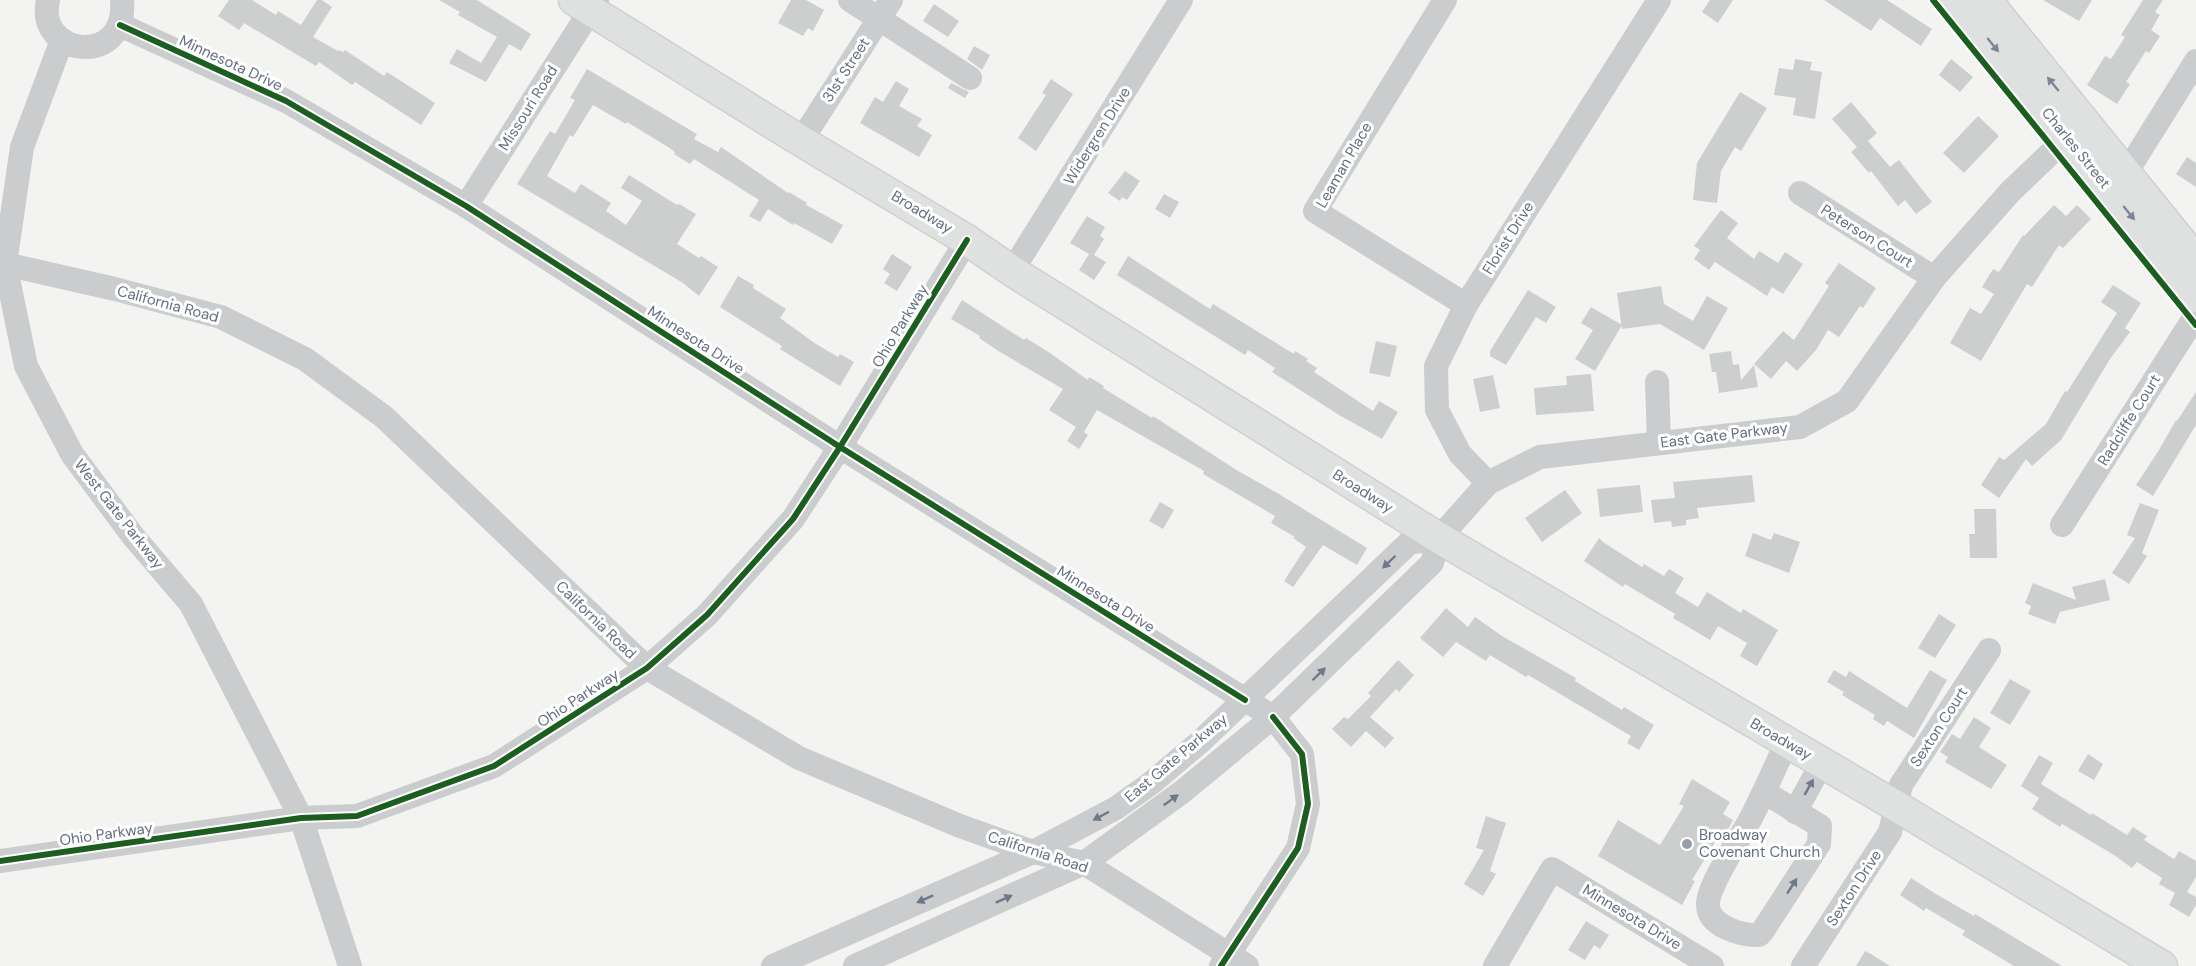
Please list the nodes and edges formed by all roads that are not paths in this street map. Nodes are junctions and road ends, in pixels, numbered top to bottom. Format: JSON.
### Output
{"nodes":[{"id":1,"x":48,"y":0,"type":"edge"},
{"id":2,"x":122,"y":0,"type":"edge"},
{"id":3,"x":850,"y":0,"type":"edge"},
{"id":4,"x":1181,"y":0,"type":"edge"},
{"id":5,"x":1445,"y":0,"type":"edge"},
{"id":6,"x":1659,"y":0,"type":"edge"},
{"id":7,"x":1956,"y":0,"type":"edge"},
{"id":8,"x":1986,"y":0,"type":"edge"},
{"id":9,"x":587,"y":3,"type":"edge"},
{"id":10,"x":885,"y":9,"type":"edge"},
{"id":11,"x":120,"y":25,"type":"junction"},
{"id":12,"x":62,"y":40,"type":"junction"},
{"id":13,"x":2196,"y":62,"type":"edge"},
{"id":14,"x":970,"y":78,"type":"dead end"},
{"id":15,"x":2075,"y":129,"type":"junction"},
{"id":16,"x":801,"y":141,"type":"junction"},
{"id":17,"x":2118,"y":181,"type":"junction"},
{"id":18,"x":1800,"y":193,"type":"dead end"},
{"id":19,"x":466,"y":206,"type":"junction"},
{"id":20,"x":967,"y":240,"type":"junction"},
{"id":21,"x":2196,"y":260,"type":"edge"},
{"id":22,"x":2,"y":266,"type":"edge"},
{"id":23,"x":1012,"y":271,"type":"junction"},
{"id":24,"x":1934,"y":278,"type":"junction"},
{"id":25,"x":2196,"y":297,"type":"edge"},
{"id":26,"x":1466,"y":305,"type":"junction"},
{"id":27,"x":2196,"y":315,"type":"edge"},
{"id":28,"x":1657,"y":382,"type":"dead end"},
{"id":29,"x":1659,"y":443,"type":"junction"},
{"id":30,"x":840,"y":447,"type":"junction"},
{"id":31,"x":1488,"y":483,"type":"junction"},
{"id":32,"x":2062,"y":525,"type":"dead end"},
{"id":33,"x":1439,"y":538,"type":"junction"},
{"id":34,"x":1989,"y":650,"type":"dead end"},
{"id":35,"x":647,"y":668,"type":"junction"},
{"id":36,"x":1245,"y":700,"type":"junction"},
{"id":37,"x":1273,"y":717,"type":"junction"},
{"id":38,"x":1787,"y":742,"type":"junction"},
{"id":39,"x":1822,"y":763,"type":"junction"},
{"id":40,"x":1764,"y":792,"type":"junction"},
{"id":41,"x":1896,"y":806,"type":"junction"},
{"id":42,"x":1795,"y":812,"type":"junction"},
{"id":43,"x":301,"y":818,"type":"junction"},
{"id":44,"x":1033,"y":852,"type":"junction"},
{"id":45,"x":0,"y":861,"type":"edge"},
{"id":46,"x":1084,"y":863,"type":"junction"},
{"id":47,"x":1725,"y":928,"type":"junction"},
{"id":48,"x":1232,"y":962,"type":"edge"},
{"id":49,"x":1708,"y":963,"type":"edge"},
{"id":50,"x":350,"y":966,"type":"edge"},
{"id":51,"x":773,"y":966,"type":"edge"},
{"id":52,"x":855,"y":966,"type":"edge"},
{"id":53,"x":1495,"y":966,"type":"edge"},
{"id":54,"x":1803,"y":966,"type":"edge"},
{"id":55,"x":2162,"y":966,"type":"edge"}],
"edges":[{"from":1,"to":12,"type":"street"},
{"from":2,"to":11,"type":"street"},
{"from":3,"to":10,"type":"street"},
{"from":4,"to":23,"type":"street","name":"Widergren Drive"},
{"from":5,"to":26,"type":"street","name":"Leaman Place"},
{"from":6,"to":26,"type":"street","name":"Florist Drive"},
{"from":7,"to":15,"type":"main road","name":"Charles Street","one_way":true},
{"from":15,"to":8,"type":"main road","name":"Charles Street","one_way":true},
{"from":9,"to":16,"type":"main road","name":"Broadway"},
{"from":9,"to":19,"type":"street","name":"Missouri Road"},
{"from":10,"to":14,"type":"street"},
{"from":10,"to":16,"type":"street","name":"31st Street"},
{"from":11,"to":12,"type":"street"},
{"from":11,"to":19,"type":"street","name":"Minnesota Drive"},
{"from":12,"to":22,"type":"street","name":"West Gate Parkway"},
{"from":13,"to":17,"type":"street"},
{"from":15,"to":17,"type":"main road","name":"Charles Street"},
{"from":15,"to":24,"type":"street","name":"East Gate Parkway"},
{"from":16,"to":20,"type":"main road","name":"Broadway"},
{"from":17,"to":21,"type":"main road","name":"Charles Street"},
{"from":17,"to":25,"type":"main road","name":"Charles Street","one_way":true},
{"from":18,"to":24,"type":"street","name":"Peterson Court"},
{"from":19,"to":30,"type":"street","name":"Minnesota Drive"},
{"from":20,"to":23,"type":"main road","name":"Broadway"},
{"from":20,"to":30,"type":"street","name":"Ohio Parkway"},
{"from":22,"to":35,"type":"street","name":"California Road"},
{"from":22,"to":43,"type":"street","name":"West Gate Parkway"},
{"from":23,"to":33,"type":"main road","name":"Broadway"},
{"from":24,"to":29,"type":"street","name":"East Gate Parkway"},
{"from":26,"to":31,"type":"street","name":"Florist Drive"},
{"from":27,"to":32,"type":"street","name":"Radcliffe Court"},
{"from":28,"to":29,"type":"street"},
{"from":29,"to":31,"type":"street","name":"East Gate Parkway"},
{"from":30,"to":35,"type":"street","name":"Ohio Parkway"},
{"from":30,"to":36,"type":"street","name":"Minnesota Drive"},
{"from":31,"to":33,"type":"street","name":"East Gate Parkway"},
{"from":33,"to":36,"type":"street","name":"East Gate Parkway","one_way":true},
{"from":37,"to":33,"type":"street","name":"East Gate Parkway","one_way":true},
{"from":33,"to":38,"type":"main road","name":"Broadway"},
{"from":34,"to":41,"type":"street","name":"Sexton Court"},
{"from":35,"to":43,"type":"street","name":"Ohio Parkway"},
{"from":35,"to":44,"type":"street","name":"California Road"},
{"from":36,"to":37,"type":"street","name":"Minnesota Drive"},
{"from":36,"to":44,"type":"street","name":"East Gate Parkway","one_way":true},
{"from":46,"to":37,"type":"street","name":"East Gate Parkway","one_way":true},
{"from":37,"to":48,"type":"street"},
{"from":38,"to":39,"type":"main road","name":"Broadway"},
{"from":38,"to":40,"type":"street"},
{"from":39,"to":41,"type":"main road","name":"Broadway"},
{"from":42,"to":39,"type":"street","one_way":true},
{"from":40,"to":42,"type":"street"},
{"from":40,"to":47,"type":"street"},
{"from":41,"to":54,"type":"street","name":"Sexton Drive"},
{"from":41,"to":55,"type":"main road","name":"Broadway"},
{"from":47,"to":42,"type":"street","one_way":true},
{"from":43,"to":45,"type":"street","name":"Ohio Parkway"},
{"from":43,"to":50,"type":"street","name":"West Gate Parkway"},
{"from":44,"to":46,"type":"street","name":"California Road"},
{"from":44,"to":51,"type":"street","name":"East Gate Parkway","one_way":true},
{"from":46,"to":48,"type":"street","name":"California Road"},
{"from":52,"to":46,"type":"street","name":"East Gate Parkway","one_way":true},
{"from":47,"to":49,"type":"street"},
{"from":49,"to":53,"type":"street","name":"Minnesota Drive"}]}
